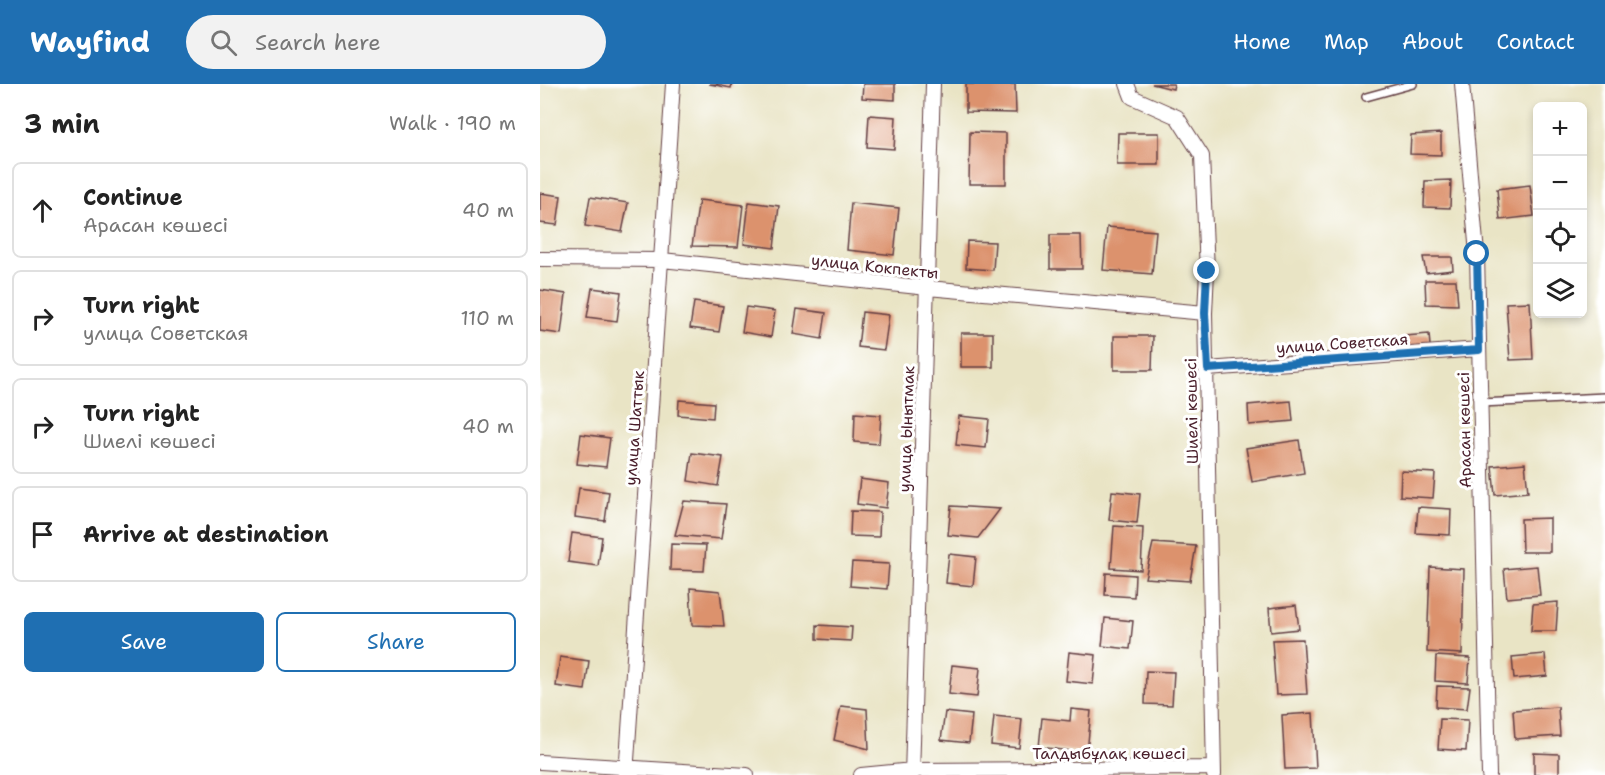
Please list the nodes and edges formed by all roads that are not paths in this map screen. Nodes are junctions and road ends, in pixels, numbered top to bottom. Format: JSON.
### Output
{"nodes":[{"id":1,"x":673,"y":84,"type":"edge"},
{"id":2,"x":933,"y":84,"type":"edge"},
{"id":3,"x":1126,"y":84,"type":"edge"},
{"id":4,"x":1413,"y":84,"type":"edge"},
{"id":5,"x":1462,"y":84,"type":"edge"},
{"id":6,"x":1366,"y":97,"type":"dead end"},
{"id":7,"x":540,"y":259,"type":"edge"},
{"id":8,"x":662,"y":260,"type":"junction"},
{"id":9,"x":928,"y":288,"type":"junction"},
{"id":10,"x":1205,"y":313,"type":"junction"},
{"id":11,"x":1479,"y":350,"type":"junction"},
{"id":12,"x":1208,"y":369,"type":"junction"},
{"id":13,"x":1605,"y":397,"type":"edge"},
{"id":14,"x":1480,"y":403,"type":"junction"},
{"id":15,"x":540,"y":762,"type":"edge"},
{"id":16,"x":626,"y":771,"type":"edge"},
{"id":17,"x":1213,"y":772,"type":"edge"},
{"id":18,"x":912,"y":773,"type":"edge"},
{"id":19,"x":747,"y":775,"type":"edge"},
{"id":20,"x":861,"y":775,"type":"edge"},
{"id":21,"x":1489,"y":775,"type":"edge"}],
"edges":[{"from":1,"to":8,"type":"street","name":"улица Шаттык"},
{"from":2,"to":9,"type":"street","name":"улица Ынытмак"},
{"from":3,"to":10,"type":"street","name":"Шиелі көшесі"},
{"from":4,"to":6,"type":"lane"},
{"from":5,"to":11,"type":"street","name":"Арасан көшесі"},
{"from":7,"to":8,"type":"street","name":"улица Кокпекты"},
{"from":8,"to":9,"type":"street","name":"улица Кокпекты"},
{"from":8,"to":16,"type":"street","name":"улица Шаттык"},
{"from":9,"to":10,"type":"street","name":"улица Кокпекты"},
{"from":9,"to":18,"type":"street","name":"улица Ынытмак"},
{"from":10,"to":12,"type":"street","name":"Шиелі көшесі"},
{"from":11,"to":12,"type":"street","name":"улица Советская"},
{"from":11,"to":14,"type":"street","name":"Арасан көшесі"},
{"from":12,"to":17,"type":"street","name":"Шиелі көшесі"},
{"from":13,"to":14,"type":"lane"},
{"from":14,"to":21,"type":"street","name":"Арасан көшесі"},
{"from":15,"to":16,"type":"street"},
{"from":16,"to":19,"type":"street"},
{"from":17,"to":18,"type":"street","name":"Талдыбұлақ көшесі"},
{"from":18,"to":20,"type":"street","name":"Талдыбұлақ көшесі"}]}
